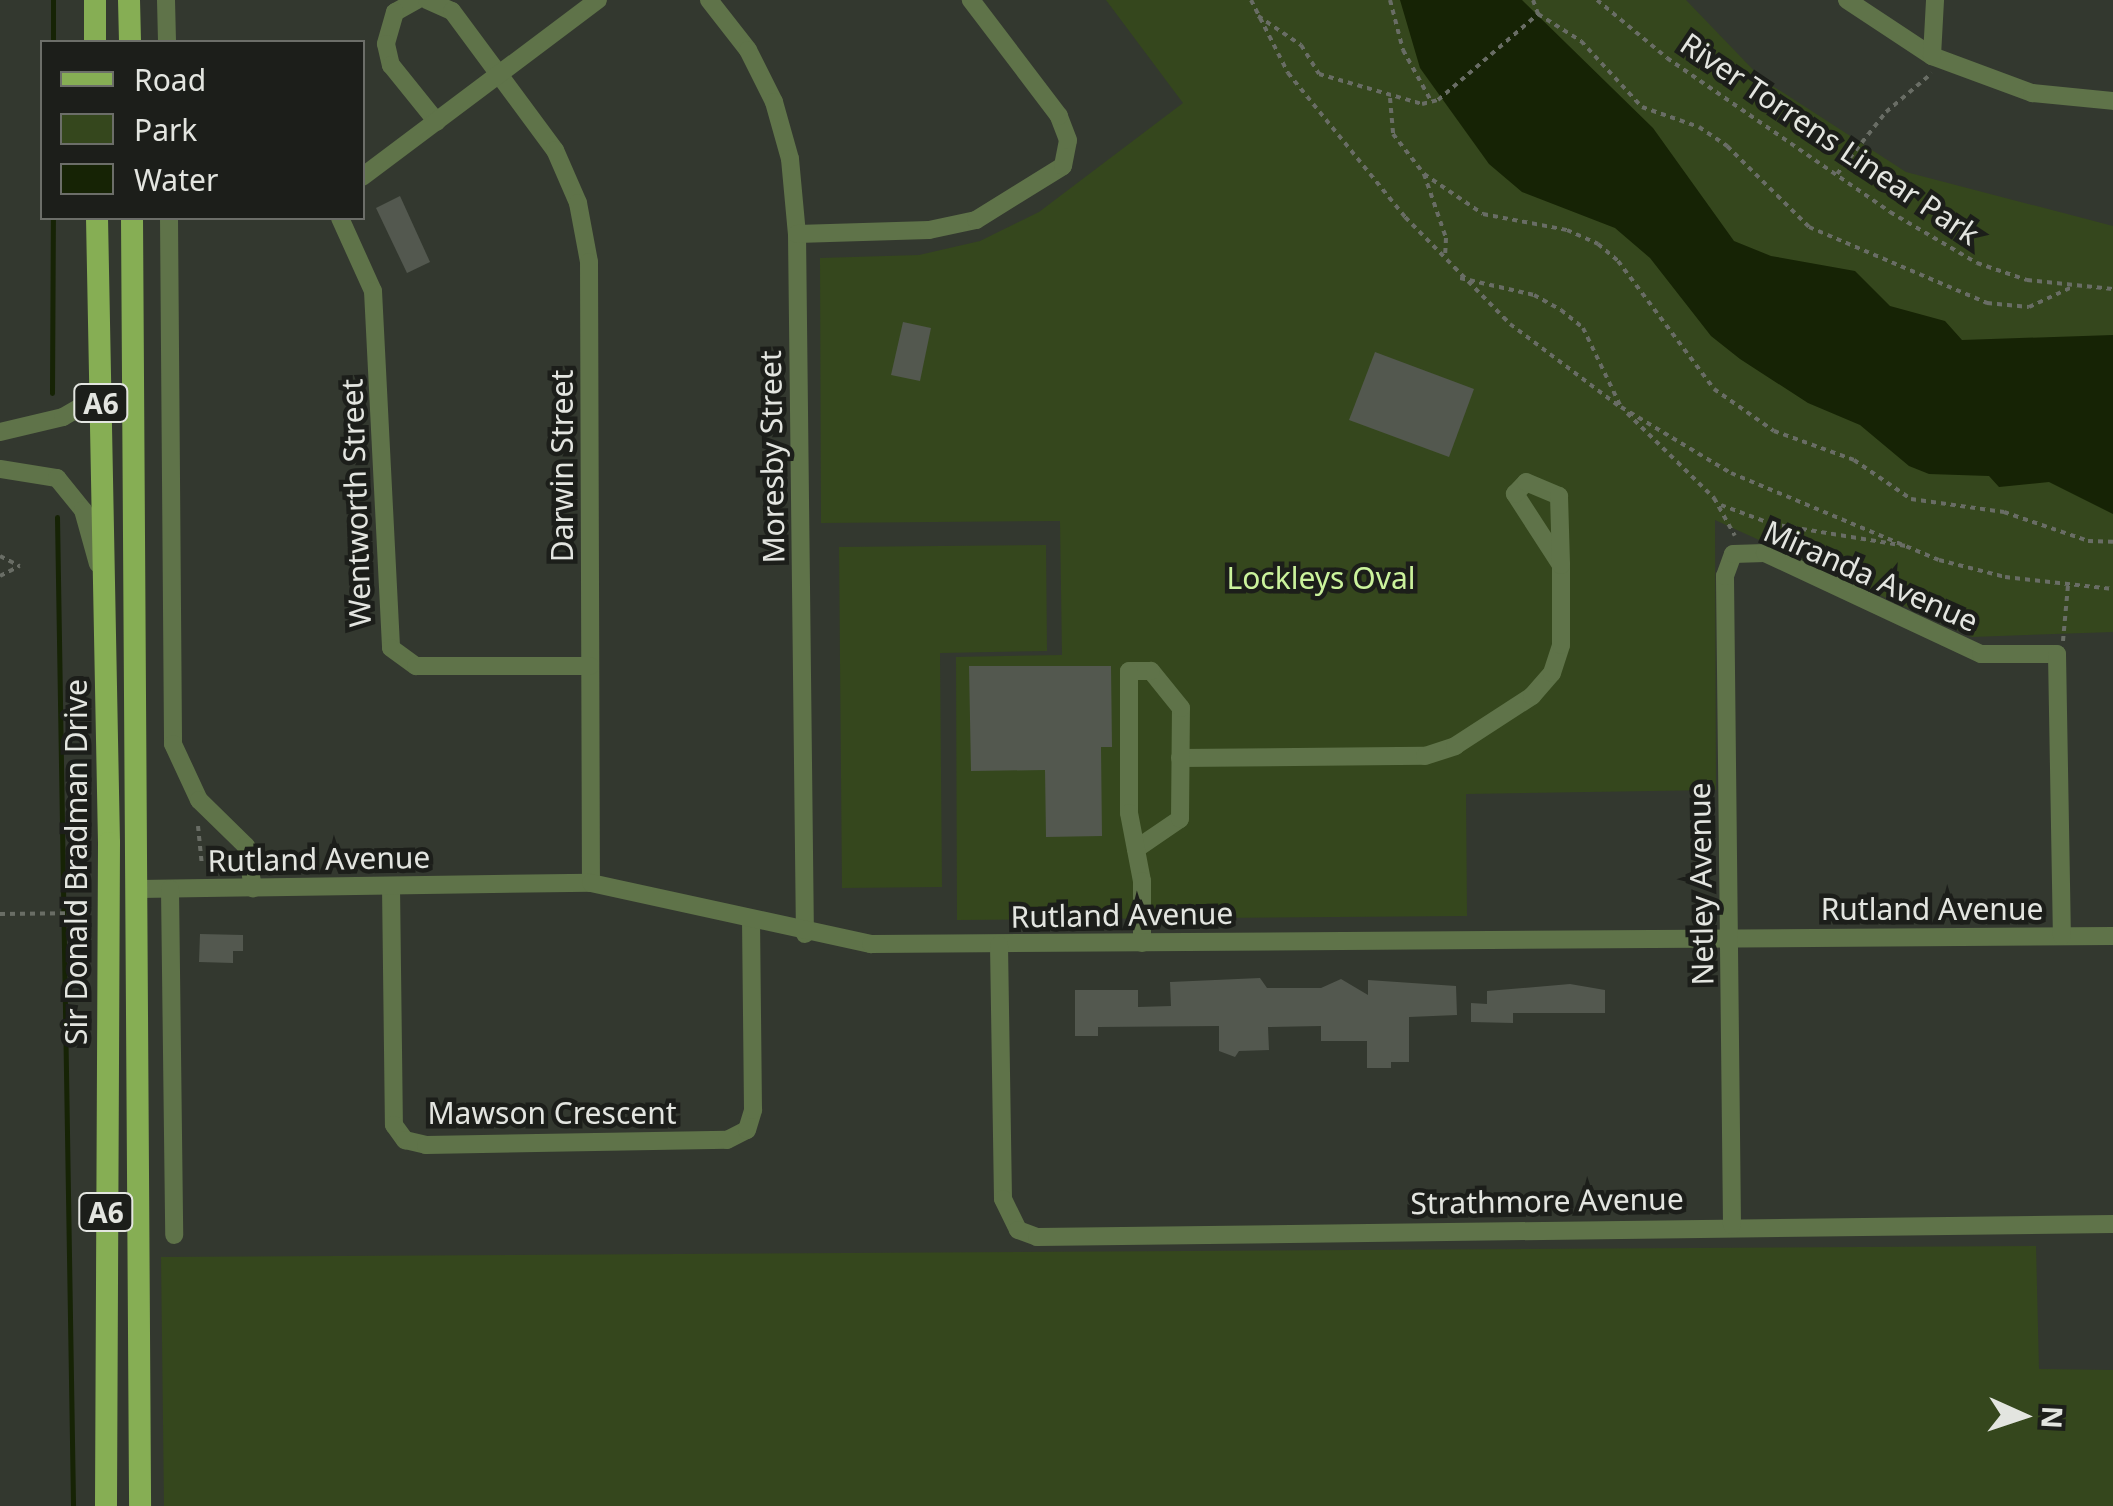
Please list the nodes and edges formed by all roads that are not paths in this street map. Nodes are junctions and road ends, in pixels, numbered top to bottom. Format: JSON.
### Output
{"nodes":[{"id":1,"x":95,"y":0,"type":"edge"},
{"id":2,"x":129,"y":0,"type":"edge"},
{"id":3,"x":166,"y":0,"type":"edge"},
{"id":4,"x":417,"y":0,"type":"edge"},
{"id":5,"x":427,"y":0,"type":"edge"},
{"id":6,"x":598,"y":0,"type":"edge"},
{"id":7,"x":709,"y":0,"type":"edge"},
{"id":8,"x":970,"y":0,"type":"edge"},
{"id":9,"x":1847,"y":0,"type":"edge"},
{"id":10,"x":1935,"y":0,"type":"edge"},
{"id":11,"x":95,"y":40,"type":"edge"},
{"id":12,"x":130,"y":40,"type":"edge"},
{"id":13,"x":166,"y":40,"type":"edge"},
{"id":14,"x":1938,"y":58,"type":"junction"},
{"id":15,"x":498,"y":72,"type":"junction"},
{"id":16,"x":2113,"y":101,"type":"edge"},
{"id":17,"x":437,"y":122,"type":"junction"},
{"id":18,"x":365,"y":175,"type":"edge"},
{"id":19,"x":97,"y":220,"type":"edge"},
{"id":20,"x":132,"y":220,"type":"edge"},
{"id":21,"x":169,"y":220,"type":"edge"},
{"id":22,"x":341,"y":220,"type":"edge"},
{"id":23,"x":797,"y":234,"type":"junction"},
{"id":24,"x":100,"y":395,"type":"junction"},
{"id":25,"x":0,"y":432,"type":"edge"},
{"id":26,"x":0,"y":468,"type":"edge"},
{"id":27,"x":1740,"y":550,"type":"joint"},
{"id":28,"x":1561,"y":565,"type":"dead end"},
{"id":29,"x":104,"y":588,"type":"junction"},
{"id":30,"x":590,"y":666,"type":"junction"},
{"id":31,"x":1180,"y":758,"type":"junction"},
{"id":32,"x":109,"y":844,"type":"junction"},
{"id":33,"x":1136,"y":848,"type":"junction"},
{"id":34,"x":590,"y":883,"type":"junction"},
{"id":35,"x":391,"y":886,"type":"junction"},
{"id":36,"x":253,"y":888,"type":"junction"},
{"id":37,"x":139,"y":889,"type":"junction"},
{"id":38,"x":170,"y":889,"type":"junction"},
{"id":39,"x":95,"y":915,"type":"junction"},
{"id":40,"x":752,"y":922,"type":"junction"},
{"id":41,"x":805,"y":934,"type":"junction"},
{"id":42,"x":1729,"y":936,"type":"junction"},
{"id":43,"x":2062,"y":936,"type":"junction"},
{"id":44,"x":2113,"y":936,"type":"edge"},
{"id":45,"x":1142,"y":942,"type":"junction"},
{"id":46,"x":999,"y":944,"type":"junction"},
{"id":47,"x":2113,"y":1224,"type":"edge"},
{"id":48,"x":1732,"y":1225,"type":"junction"},
{"id":49,"x":174,"y":1235,"type":"dead end"},
{"id":50,"x":106,"y":1506,"type":"edge"},
{"id":51,"x":140,"y":1506,"type":"edge"}],
"edges":[{"from":1,"to":11,"type":"main road"},
{"from":2,"to":12,"type":"main road"},
{"from":3,"to":13,"type":"street"},
{"from":4,"to":17,"type":"street"},
{"from":5,"to":15,"type":"street","name":"Darwin Street"},
{"from":6,"to":15,"type":"street"},
{"from":7,"to":23,"type":"street","name":"Moresby Street"},
{"from":8,"to":23,"type":"street"},
{"from":9,"to":14,"type":"street"},
{"from":10,"to":14,"type":"street"},
{"from":14,"to":16,"type":"street"},
{"from":15,"to":17,"type":"street"},
{"from":15,"to":30,"type":"street","name":"Darwin Street"},
{"from":17,"to":18,"type":"street"},
{"from":19,"to":24,"type":"main road","name":"Sir Donald Bradman Drive","number":"A6"},
{"from":20,"to":37,"type":"main road","name":"Sir Donald Bradman Drive","number":"A6"},
{"from":21,"to":36,"type":"street"},
{"from":22,"to":30,"type":"street","name":"Wentworth Street"},
{"from":23,"to":41,"type":"street","name":"Moresby Street"},
{"from":24,"to":25,"type":"street"},
{"from":24,"to":29,"type":"main road","name":"Sir Donald Bradman Drive","number":"A6"},
{"from":26,"to":29,"type":"street"},
{"from":27,"to":42,"type":"street","name":"Netley Avenue"},
{"from":27,"to":43,"type":"street","name":"Miranda Avenue"},
{"from":28,"to":31,"type":"street"},
{"from":29,"to":32,"type":"main road","name":"Sir Donald Bradman Drive","number":"A6"},
{"from":30,"to":34,"type":"street","name":"Darwin Street"},
{"from":31,"to":33,"type":"street"},
{"from":31,"to":33,"type":"street"},
{"from":32,"to":37,"type":"main road"},
{"from":32,"to":39,"type":"main road","name":"Sir Donald Bradman Drive","number":"A6"},
{"from":33,"to":45,"type":"street"},
{"from":34,"to":35,"type":"street","name":"Rutland Avenue"},
{"from":34,"to":40,"type":"street","name":"Rutland Avenue"},
{"from":35,"to":36,"type":"street","name":"Rutland Avenue"},
{"from":35,"to":40,"type":"street","name":"Mawson Crescent"},
{"from":36,"to":38,"type":"street","name":"Rutland Avenue"},
{"from":37,"to":38,"type":"street","name":"Rutland Avenue"},
{"from":37,"to":39,"type":"main road"},
{"from":37,"to":51,"type":"main road","name":"Sir Donald Bradman Drive","number":"A6"},
{"from":38,"to":49,"type":"street"},
{"from":39,"to":50,"type":"main road","name":"Sir Donald Bradman Drive","number":"A6"},
{"from":40,"to":41,"type":"street","name":"Rutland Avenue"},
{"from":41,"to":46,"type":"street","name":"Rutland Avenue"},
{"from":42,"to":43,"type":"street","name":"Rutland Avenue"},
{"from":42,"to":45,"type":"street","name":"Rutland Avenue"},
{"from":42,"to":48,"type":"street","name":"Netley Avenue"},
{"from":43,"to":44,"type":"street","name":"Rutland Avenue"},
{"from":45,"to":46,"type":"street","name":"Rutland Avenue"},
{"from":46,"to":48,"type":"street","name":"Strathmore Avenue"},
{"from":47,"to":48,"type":"street","name":"Strathmore Avenue"}]}
